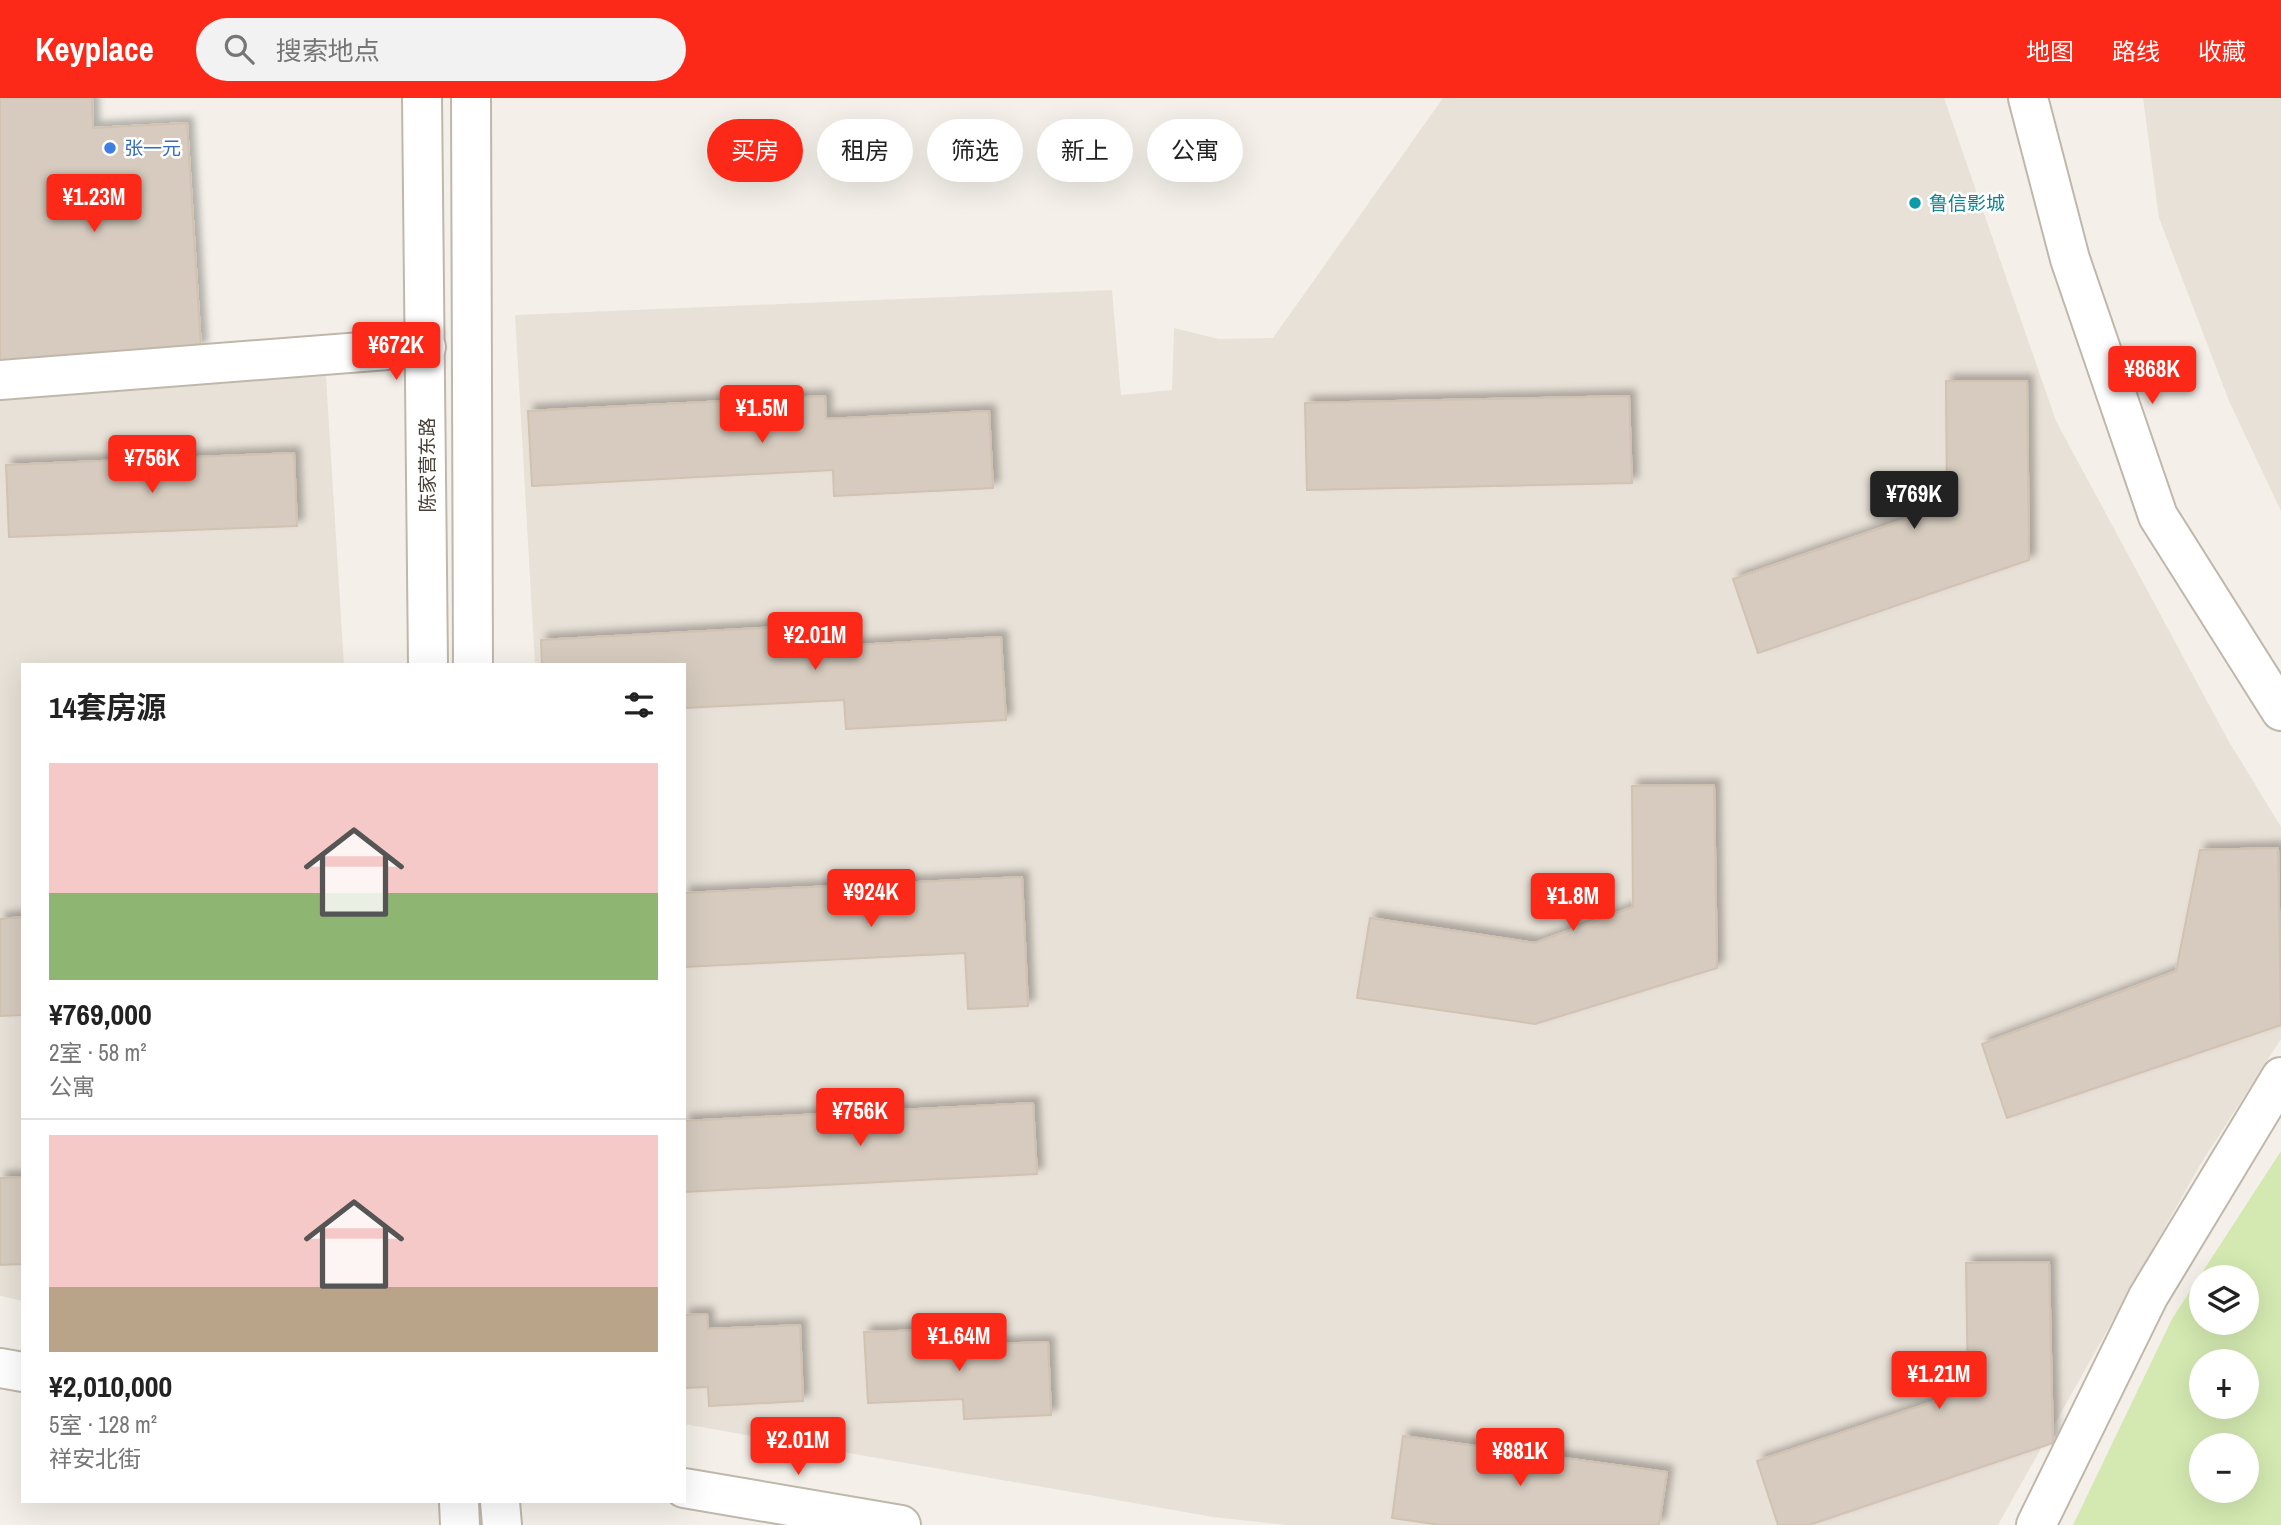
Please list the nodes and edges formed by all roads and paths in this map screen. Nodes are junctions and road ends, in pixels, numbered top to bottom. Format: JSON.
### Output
{"nodes":[{"id":1,"x":422,"y":98,"type":"edge"},
{"id":2,"x":471,"y":98,"type":"edge"},
{"id":3,"x":2028,"y":98,"type":"edge"},
{"id":4,"x":426,"y":347,"type":"junction"},
{"id":5,"x":0,"y":380,"type":"edge"},
{"id":6,"x":428,"y":663,"type":"edge"},
{"id":7,"x":473,"y":663,"type":"edge"},
{"id":8,"x":2281,"y":711,"type":"edge"},
{"id":9,"x":2281,"y":1077,"type":"edge"},
{"id":10,"x":0,"y":1367,"type":"edge"},
{"id":11,"x":21,"y":1371,"type":"edge"},
{"id":12,"x":686,"y":1488,"type":"edge"},
{"id":13,"x":458,"y":1503,"type":"edge"},
{"id":14,"x":500,"y":1503,"type":"edge"},
{"id":15,"x":460,"y":1525,"type":"edge"},
{"id":16,"x":502,"y":1525,"type":"edge"},
{"id":17,"x":901,"y":1525,"type":"edge"},
{"id":18,"x":2036,"y":1525,"type":"edge"}],
"edges":[{"from":1,"to":4,"type":"street","name":"陈家营东路"},
{"from":2,"to":7,"type":"street"},
{"from":3,"to":8,"type":"street"},
{"from":4,"to":5,"type":"street"},
{"from":4,"to":6,"type":"street","name":"陈家营东路"},
{"from":9,"to":18,"type":"street"},
{"from":10,"to":11,"type":"street"},
{"from":12,"to":17,"type":"street"},
{"from":13,"to":15,"type":"street"},
{"from":14,"to":16,"type":"street"}]}
